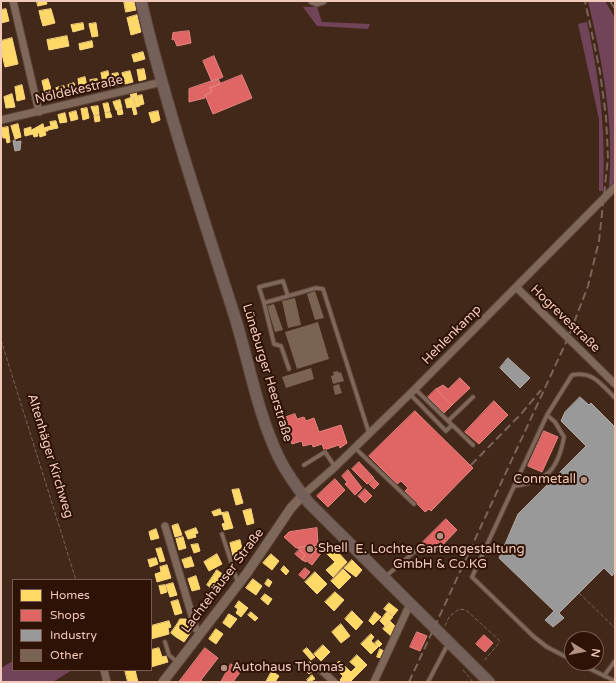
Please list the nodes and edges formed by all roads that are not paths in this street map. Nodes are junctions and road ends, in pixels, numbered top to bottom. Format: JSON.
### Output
{"nodes":[{"id":1,"x":13,"y":1,"type":"edge"},
{"id":2,"x":142,"y":1,"type":"edge"},
{"id":3,"x":323,"y":1,"type":"edge"},
{"id":4,"x":313,"y":2,"type":"edge"},
{"id":5,"x":162,"y":82,"type":"junction"},
{"id":6,"x":39,"y":112,"type":"junction"},
{"id":7,"x":1,"y":120,"type":"edge"},
{"id":8,"x":615,"y":187,"type":"edge"},
{"id":9,"x":516,"y":287,"type":"junction"},
{"id":10,"x":288,"y":296,"type":"junction"},
{"id":11,"x":264,"y":303,"type":"junction"},
{"id":12,"x":288,"y":369,"type":"dead end"},
{"id":13,"x":615,"y":384,"type":"edge"},
{"id":14,"x":413,"y":392,"type":"junction"},
{"id":15,"x":473,"y":397,"type":"dead end"},
{"id":16,"x":615,"y":398,"type":"edge"},
{"id":17,"x":547,"y":415,"type":"junction"},
{"id":18,"x":448,"y":421,"type":"junction"},
{"id":19,"x":452,"y":425,"type":"junction"},
{"id":20,"x":370,"y":434,"type":"junction"},
{"id":21,"x":473,"y":445,"type":"dead end"},
{"id":22,"x":355,"y":448,"type":"junction"},
{"id":23,"x":304,"y":465,"type":"dead end"},
{"id":24,"x":335,"y":467,"type":"junction"},
{"id":25,"x":515,"y":486,"type":"junction"},
{"id":26,"x":303,"y":495,"type":"junction"},
{"id":27,"x":414,"y":504,"type":"dead end"},
{"id":28,"x":165,"y":526,"type":"dead end"},
{"id":29,"x":222,"y":534,"type":"dead end"},
{"id":30,"x":420,"y":547,"type":"dead end"},
{"id":31,"x":384,"y":578,"type":"junction"},
{"id":32,"x":238,"y":584,"type":"junction"},
{"id":33,"x":410,"y":604,"type":"junction"},
{"id":34,"x":201,"y":633,"type":"junction"},
{"id":35,"x":165,"y":642,"type":"dead end"},
{"id":36,"x":449,"y":642,"type":"junction"},
{"id":37,"x":564,"y":656,"type":"edge"},
{"id":38,"x":615,"y":660,"type":"edge"},
{"id":39,"x":178,"y":663,"type":"junction"},
{"id":40,"x":319,"y":668,"type":"dead end"},
{"id":41,"x":104,"y":671,"type":"edge"},
{"id":42,"x":594,"y":671,"type":"edge"},
{"id":43,"x":604,"y":676,"type":"junction"},
{"id":44,"x":615,"y":681,"type":"edge"},
{"id":45,"x":107,"y":682,"type":"edge"},
{"id":46,"x":163,"y":682,"type":"edge"},
{"id":47,"x":334,"y":682,"type":"edge"},
{"id":48,"x":374,"y":682,"type":"edge"},
{"id":49,"x":428,"y":682,"type":"edge"},
{"id":50,"x":489,"y":682,"type":"edge"}],
"edges":[{"from":1,"to":6,"type":"street"},
{"from":2,"to":5,"type":"main road","name":"Lüneburger Heerstraße"},
{"from":3,"to":4,"type":"street"},
{"from":5,"to":6,"type":"street","name":"Nöldekestraße"},
{"from":5,"to":26,"type":"main road","name":"Lüneburger Heerstraße"},
{"from":6,"to":7,"type":"street","name":"Nöldekestraße"},
{"from":8,"to":9,"type":"street","name":"Hehlenkamp"},
{"from":9,"to":13,"type":"street","name":"Hogrevestraße"},
{"from":9,"to":14,"type":"street","name":"Hehlenkamp"},
{"from":10,"to":11,"type":"lane"},
{"from":10,"to":11,"type":"lane"},
{"from":10,"to":20,"type":"lane"},
{"from":11,"to":12,"type":"lane"},
{"from":14,"to":18,"type":"lane"},
{"from":14,"to":19,"type":"lane"},
{"from":14,"to":20,"type":"street","name":"Hehlenkamp"},
{"from":15,"to":18,"type":"lane"},
{"from":16,"to":17,"type":"lane"},
{"from":17,"to":25,"type":"lane"},
{"from":17,"to":25,"type":"lane"},
{"from":18,"to":19,"type":"lane"},
{"from":19,"to":21,"type":"lane"},
{"from":20,"to":22,"type":"street","name":"Hehlenkamp"},
{"from":22,"to":24,"type":"street","name":"Hehlenkamp"},
{"from":22,"to":27,"type":"lane"},
{"from":23,"to":24,"type":"lane"},
{"from":24,"to":26,"type":"street","name":"Hehlenkamp"},
{"from":25,"to":37,"type":"lane"},
{"from":26,"to":31,"type":"main road","name":"Lüneburger Heerstraße"},
{"from":26,"to":32,"type":"street","name":"Lachtehäuser Straße"},
{"from":28,"to":34,"type":"street"},
{"from":29,"to":32,"type":"lane"},
{"from":30,"to":31,"type":"lane"},
{"from":31,"to":33,"type":"main road","name":"Lüneburger Heerstraße"},
{"from":32,"to":34,"type":"street","name":"Lachtehäuser Straße"},
{"from":33,"to":36,"type":"main road","name":"Lüneburger Heerstraße"},
{"from":33,"to":48,"type":"street"},
{"from":34,"to":39,"type":"street","name":"Lachtehäuser Straße"},
{"from":35,"to":39,"type":"lane"},
{"from":36,"to":49,"type":"lane"},
{"from":36,"to":50,"type":"main road","name":"Lüneburger Heerstraße"},
{"from":38,"to":43,"type":"lane"},
{"from":39,"to":46,"type":"street","name":"Lachtehäuser Straße"},
{"from":40,"to":47,"type":"street"},
{"from":41,"to":45,"type":"street"},
{"from":42,"to":43,"type":"lane"},
{"from":43,"to":44,"type":"lane"}]}
